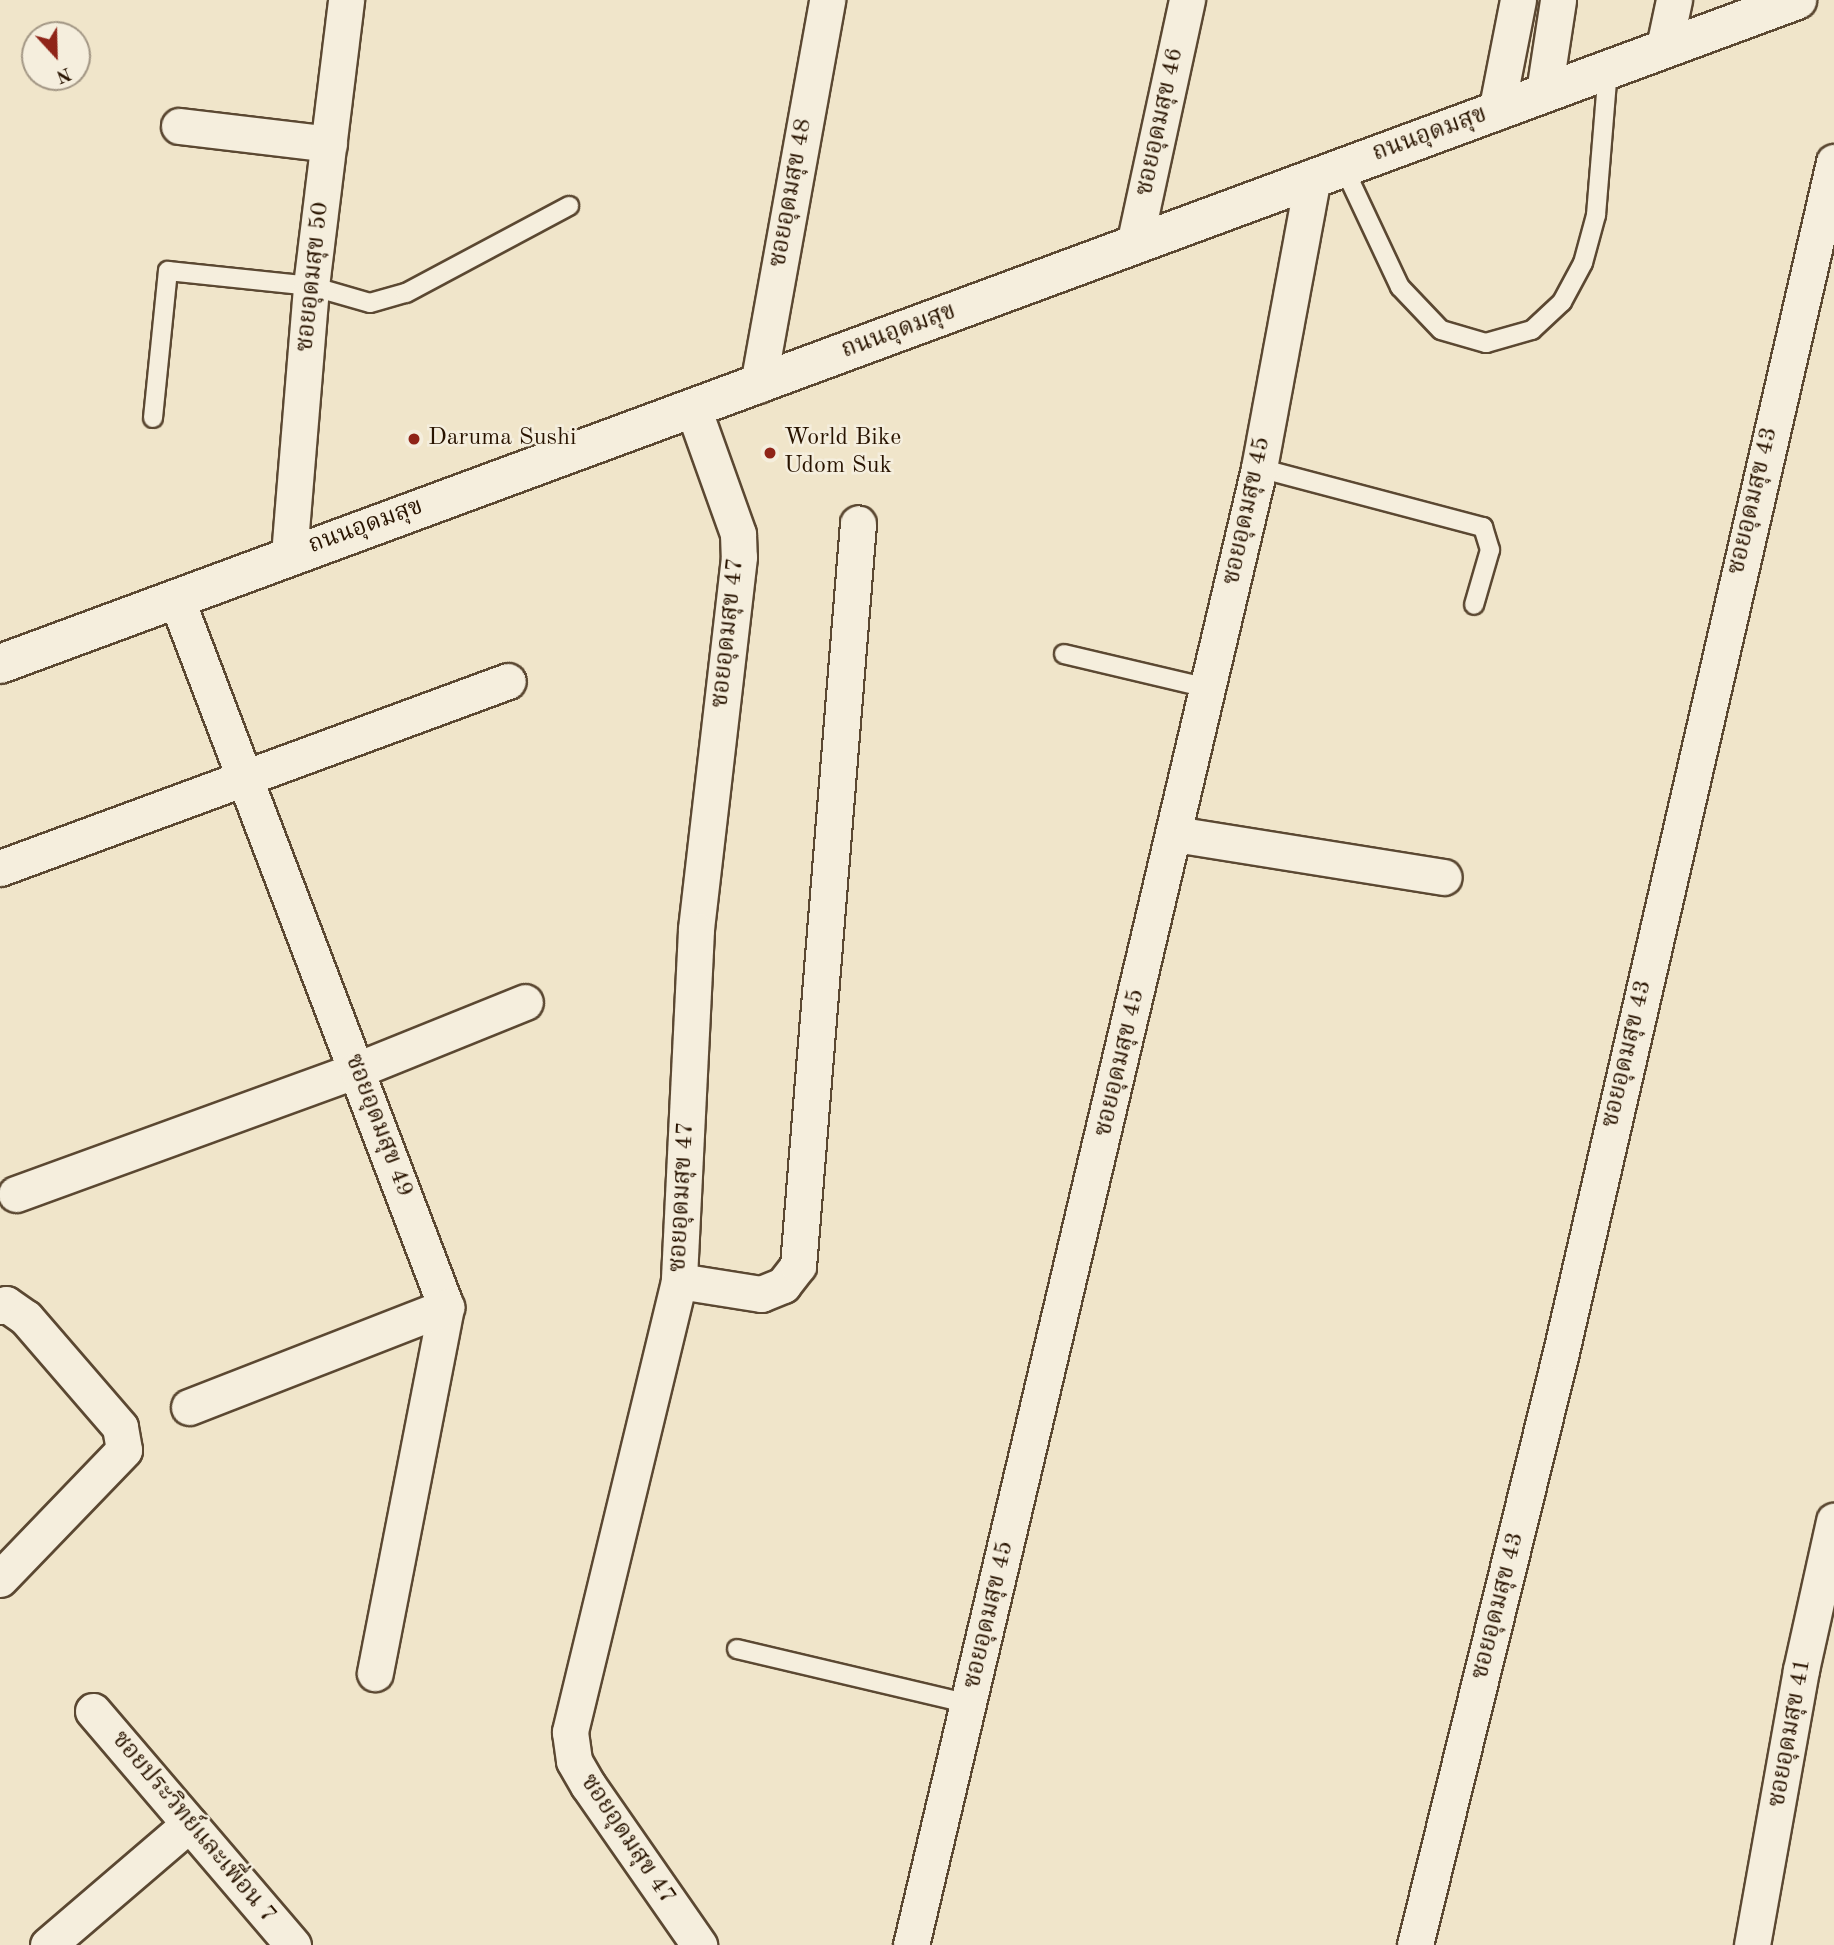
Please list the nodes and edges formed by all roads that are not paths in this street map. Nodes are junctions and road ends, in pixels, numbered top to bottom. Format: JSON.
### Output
{"nodes":[{"id":1,"x":346,"y":0,"type":"edge"},
{"id":2,"x":827,"y":0,"type":"edge"},
{"id":3,"x":1188,"y":0,"type":"edge"},
{"id":4,"x":1518,"y":0,"type":"edge"},
{"id":5,"x":1558,"y":0,"type":"edge"},
{"id":6,"x":1674,"y":0,"type":"edge"},
{"id":7,"x":1797,"y":0,"type":"edge"},
{"id":8,"x":1664,"y":47,"type":"junction"},
{"id":9,"x":1608,"y":69,"type":"junction"},
{"id":10,"x":1545,"y":92,"type":"junction"},
{"id":11,"x":1496,"y":111,"type":"junction"},
{"id":12,"x":179,"y":126,"type":"dead end"},
{"id":13,"x":329,"y":144,"type":"junction"},
{"id":14,"x":1834,"y":162,"type":"edge"},
{"id":15,"x":1328,"y":172,"type":"junction"},
{"id":16,"x":569,"y":205,"type":"dead end"},
{"id":17,"x":1134,"y":244,"type":"junction"},
{"id":18,"x":311,"y":286,"type":"junction"},
{"id":19,"x":758,"y":385,"type":"junction"},
{"id":20,"x":693,"y":408,"type":"junction"},
{"id":21,"x":153,"y":418,"type":"dead end"},
{"id":22,"x":1259,"y":468,"type":"junction"},
{"id":23,"x":858,"y":523,"type":"dead end"},
{"id":24,"x":289,"y":555,"type":"junction"},
{"id":25,"x":176,"y":598,"type":"junction"},
{"id":26,"x":1474,"y":605,"type":"dead end"},
{"id":27,"x":1064,"y":654,"type":"dead end"},
{"id":28,"x":0,"y":664,"type":"edge"},
{"id":29,"x":508,"y":681,"type":"dead end"},
{"id":30,"x":1208,"y":688,"type":"junction"},
{"id":31,"x":247,"y":778,"type":"junction"},
{"id":32,"x":1175,"y":834,"type":"junction"},
{"id":33,"x":0,"y":868,"type":"edge"},
{"id":34,"x":1444,"y":877,"type":"dead end"},
{"id":35,"x":525,"y":1002,"type":"dead end"},
{"id":36,"x":357,"y":1070,"type":"junction"},
{"id":37,"x":16,"y":1194,"type":"dead end"},
{"id":38,"x":679,"y":1281,"type":"junction"},
{"id":39,"x":0,"y":1306,"type":"edge"},
{"id":40,"x":446,"y":1307,"type":"junction"},
{"id":41,"x":189,"y":1407,"type":"dead end"},
{"id":42,"x":1834,"y":1521,"type":"edge"},
{"id":43,"x":0,"y":1579,"type":"edge"},
{"id":44,"x":737,"y":1649,"type":"dead end"},
{"id":45,"x":375,"y":1674,"type":"dead end"},
{"id":46,"x":970,"y":1704,"type":"junction"},
{"id":47,"x":93,"y":1711,"type":"dead end"},
{"id":48,"x":189,"y":1824,"type":"junction"},
{"id":49,"x":1758,"y":1944,"type":"edge"},
{"id":50,"x":48,"y":1945,"type":"edge"},
{"id":51,"x":293,"y":1945,"type":"edge"},
{"id":52,"x":699,"y":1945,"type":"edge"},
{"id":53,"x":911,"y":1945,"type":"edge"},
{"id":54,"x":1415,"y":1945,"type":"edge"}],
"edges":[{"from":1,"to":13,"type":"street","name":"ซอยอุดมสุข 50"},
{"from":2,"to":19,"type":"street","name":"ซอยอุดมสุข 48"},
{"from":3,"to":17,"type":"street","name":"ซอยอุดมสุข 46"},
{"from":4,"to":11,"type":"street"},
{"from":5,"to":10,"type":"street"},
{"from":6,"to":8,"type":"street"},
{"from":7,"to":8,"type":"main road","name":"ถนนอุดมสุข"},
{"from":8,"to":9,"type":"main road","name":"ถนนอุดมสุข"},
{"from":9,"to":10,"type":"main road","name":"ถนนอุดมสุข"},
{"from":9,"to":15,"type":"lane"},
{"from":10,"to":11,"type":"main road","name":"ถนนอุดมสุข"},
{"from":11,"to":15,"type":"main road","name":"ถนนอุดมสุข"},
{"from":12,"to":13,"type":"street"},
{"from":13,"to":18,"type":"street","name":"ซอยอุดมสุข 50"},
{"from":14,"to":54,"type":"street","name":"ซอยอุดมสุข 43"},
{"from":15,"to":17,"type":"main road","name":"ถนนอุดมสุข"},
{"from":15,"to":22,"type":"street","name":"ซอยอุดมสุข 45"},
{"from":16,"to":18,"type":"lane"},
{"from":17,"to":19,"type":"main road","name":"ถนนอุดมสุข"},
{"from":18,"to":21,"type":"lane"},
{"from":18,"to":24,"type":"street","name":"ซอยอุดมสุข 50"},
{"from":19,"to":20,"type":"main road","name":"ถนนอุดมสุข"},
{"from":20,"to":24,"type":"main road","name":"ถนนอุดมสุข"},
{"from":20,"to":38,"type":"street","name":"ซอยอุดมสุข 47"},
{"from":22,"to":26,"type":"lane"},
{"from":22,"to":30,"type":"street","name":"ซอยอุดมสุข 45"},
{"from":23,"to":38,"type":"street"},
{"from":24,"to":25,"type":"main road","name":"ถนนอุดมสุข"},
{"from":25,"to":28,"type":"main road","name":"ถนนอุดมสุข"},
{"from":25,"to":31,"type":"street","name":"ซอยอุดมสุข 49"},
{"from":27,"to":30,"type":"lane"},
{"from":29,"to":31,"type":"street"},
{"from":30,"to":32,"type":"street","name":"ซอยอุดมสุข 45"},
{"from":31,"to":33,"type":"street"},
{"from":31,"to":36,"type":"street","name":"ซอยอุดมสุข 49"},
{"from":32,"to":34,"type":"street"},
{"from":32,"to":46,"type":"street","name":"ซอยอุดมสุข 45"},
{"from":35,"to":36,"type":"street"},
{"from":36,"to":37,"type":"street"},
{"from":36,"to":40,"type":"street","name":"ซอยอุดมสุข 49"},
{"from":38,"to":52,"type":"street","name":"ซอยอุดมสุข 47"},
{"from":39,"to":43,"type":"street"},
{"from":40,"to":41,"type":"street"},
{"from":40,"to":45,"type":"street"},
{"from":42,"to":49,"type":"street","name":"ซอยอุดมสุข 41"},
{"from":44,"to":46,"type":"lane"},
{"from":46,"to":53,"type":"street","name":"ซอยอุดมสุข 45"},
{"from":47,"to":48,"type":"street","name":"ซอยประวิทย์และเพื่อน 7"},
{"from":48,"to":50,"type":"street"},
{"from":48,"to":51,"type":"street","name":"ซอยประวิทย์และเพื่อน 7"}]}
